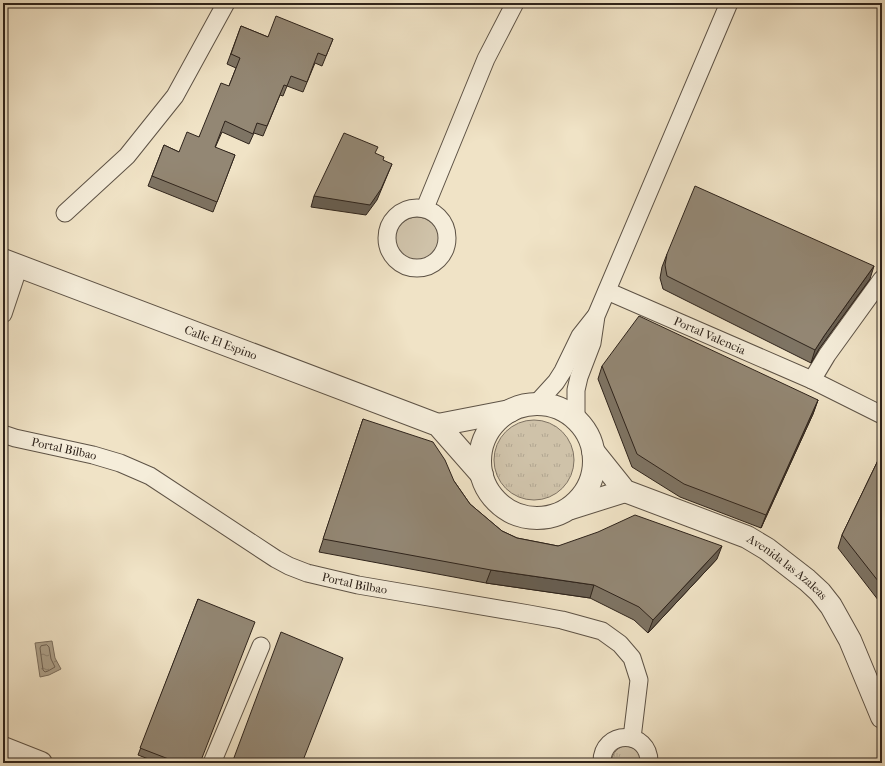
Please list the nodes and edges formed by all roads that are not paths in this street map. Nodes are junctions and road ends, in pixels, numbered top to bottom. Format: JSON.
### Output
{"nodes":[{"id":1,"x":226,"y":3,"type":"edge"},
{"id":2,"x":515,"y":3,"type":"edge"},
{"id":3,"x":729,"y":3,"type":"edge"},
{"id":4,"x":425,"y":208,"type":"dead end"},
{"id":5,"x":65,"y":213,"type":"dead end"},
{"id":6,"x":11,"y":263,"type":"edge"},
{"id":7,"x":882,"y":279,"type":"edge"},
{"id":8,"x":607,"y":291,"type":"junction"},
{"id":9,"x":3,"y":314,"type":"edge"},
{"id":10,"x":596,"y":316,"type":"junction"},
{"id":11,"x":812,"y":380,"type":"junction"},
{"id":12,"x":536,"y":404,"type":"junction"},
{"id":13,"x":511,"y":411,"type":"junction"},
{"id":14,"x":882,"y":415,"type":"edge"},
{"id":15,"x":576,"y":420,"type":"junction"},
{"id":16,"x":438,"y":425,"type":"junction"},
{"id":17,"x":7,"y":433,"type":"edge"},
{"id":18,"x":593,"y":451,"type":"junction"},
{"id":19,"x":482,"y":476,"type":"junction"},
{"id":20,"x":625,"y":491,"type":"junction"},
{"id":21,"x":570,"y":508,"type":"junction"},
{"id":22,"x":261,"y":646,"type":"dead end"},
{"id":23,"x":882,"y":717,"type":"edge"},
{"id":24,"x":632,"y":738,"type":"junction"},
{"id":25,"x":3,"y":748,"type":"edge"},
{"id":26,"x":41,"y":763,"type":"edge"},
{"id":27,"x":212,"y":763,"type":"edge"},
{"id":28,"x":602,"y":763,"type":"edge"},
{"id":29,"x":649,"y":763,"type":"edge"}],
"edges":[{"from":1,"to":5,"type":"street"},
{"from":2,"to":4,"type":"street"},
{"from":3,"to":8,"type":"street"},
{"from":6,"to":9,"type":"street"},
{"from":6,"to":16,"type":"street","name":"Calle El Espino"},
{"from":7,"to":11,"type":"street"},
{"from":8,"to":10,"type":"street"},
{"from":8,"to":11,"type":"street","name":"Portal Valencia"},
{"from":10,"to":12,"type":"street"},
{"from":10,"to":15,"type":"street"},
{"from":11,"to":14,"type":"street","name":"Portal Valencia"},
{"from":12,"to":13,"type":"street"},
{"from":12,"to":15,"type":"street"},
{"from":13,"to":16,"type":"street"},
{"from":13,"to":19,"type":"street"},
{"from":15,"to":18,"type":"street"},
{"from":16,"to":19,"type":"street","name":"Calle El Espino"},
{"from":17,"to":24,"type":"street","name":"Portal Bilbao"},
{"from":18,"to":20,"type":"street"},
{"from":18,"to":21,"type":"street"},
{"from":19,"to":21,"type":"street"},
{"from":20,"to":21,"type":"street"},
{"from":20,"to":23,"type":"street","name":"Avenida las Azaleas"},
{"from":22,"to":27,"type":"street"},
{"from":24,"to":28,"type":"street"},
{"from":24,"to":29,"type":"street"},
{"from":25,"to":26,"type":"street"}]}
